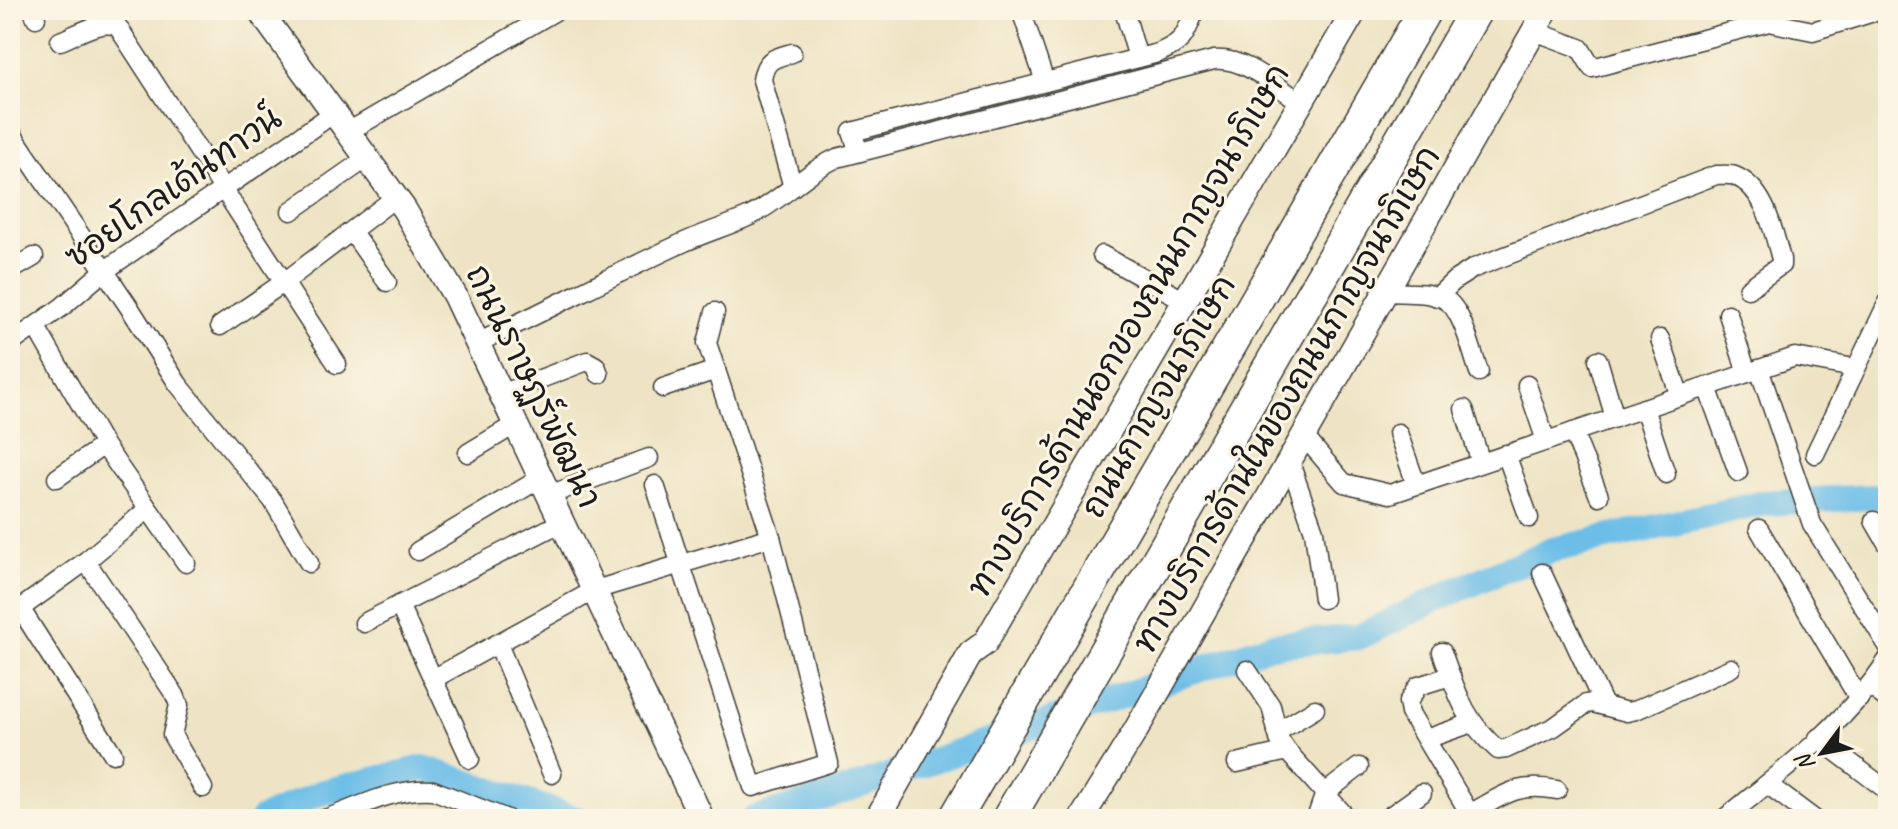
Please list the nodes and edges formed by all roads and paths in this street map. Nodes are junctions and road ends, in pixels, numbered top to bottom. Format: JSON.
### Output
{"nodes":[{"id":1,"x":259,"y":10,"type":"edge"},
{"id":2,"x":557,"y":10,"type":"edge"},
{"id":3,"x":1021,"y":10,"type":"edge"},
{"id":4,"x":1124,"y":10,"type":"edge"},
{"id":5,"x":1195,"y":10,"type":"edge"},
{"id":6,"x":1355,"y":10,"type":"edge"},
{"id":7,"x":1425,"y":10,"type":"edge"},
{"id":8,"x":1476,"y":10,"type":"edge"},
{"id":9,"x":1880,"y":10,"type":"edge"},
{"id":10,"x":1540,"y":21,"type":"edge"},
{"id":11,"x":60,"y":41,"type":"dead end"},
{"id":12,"x":792,"y":53,"type":"dead end"},
{"id":13,"x":1138,"y":58,"type":"junction"},
{"id":14,"x":1045,"y":82,"type":"junction"},
{"id":15,"x":1301,"y":102,"type":"junction"},
{"id":16,"x":341,"y":122,"type":"junction"},
{"id":17,"x":10,"y":131,"type":"edge"},
{"id":18,"x":859,"y":152,"type":"junction"},
{"id":19,"x":367,"y":158,"type":"junction"},
{"id":20,"x":793,"y":187,"type":"junction"},
{"id":21,"x":222,"y":189,"type":"junction"},
{"id":22,"x":396,"y":197,"type":"junction"},
{"id":23,"x":291,"y":211,"type":"dead end"},
{"id":24,"x":352,"y":232,"type":"junction"},
{"id":25,"x":1102,"y":255,"type":"dead end"},
{"id":26,"x":34,"y":257,"type":"dead end"},
{"id":27,"x":10,"y":271,"type":"edge"},
{"id":28,"x":104,"y":271,"type":"junction"},
{"id":29,"x":387,"y":282,"type":"dead end"},
{"id":30,"x":283,"y":283,"type":"junction"},
{"id":31,"x":1748,"y":289,"type":"dead end"},
{"id":32,"x":1387,"y":292,"type":"junction"},
{"id":33,"x":1437,"y":297,"type":"junction"},
{"id":34,"x":1185,"y":301,"type":"junction"},
{"id":35,"x":1888,"y":302,"type":"edge"},
{"id":36,"x":715,"y":312,"type":"dead end"},
{"id":37,"x":1728,"y":314,"type":"dead end"},
{"id":38,"x":220,"y":326,"type":"dead end"},
{"id":39,"x":36,"y":327,"type":"junction"},
{"id":40,"x":1660,"y":339,"type":"dead end"},
{"id":41,"x":477,"y":343,"type":"junction"},
{"id":42,"x":10,"y":344,"type":"edge"},
{"id":43,"x":1598,"y":360,"type":"dead end"},
{"id":44,"x":337,"y":364,"type":"dead end"},
{"id":45,"x":1854,"y":368,"type":"junction"},
{"id":46,"x":716,"y":370,"type":"junction"},
{"id":47,"x":1753,"y":371,"type":"junction"},
{"id":48,"x":1479,"y":372,"type":"dead end"},
{"id":49,"x":599,"y":374,"type":"dead end"},
{"id":50,"x":1527,"y":385,"type":"dead end"},
{"id":51,"x":1707,"y":387,"type":"junction"},
{"id":52,"x":663,"y":388,"type":"dead end"},
{"id":53,"x":501,"y":394,"type":"junction"},
{"id":54,"x":1680,"y":396,"type":"junction"},
{"id":55,"x":1644,"y":408,"type":"junction"},
{"id":56,"x":1464,"y":409,"type":"dead end"},
{"id":57,"x":1615,"y":418,"type":"junction"},
{"id":58,"x":516,"y":424,"type":"junction"},
{"id":59,"x":1573,"y":432,"type":"junction"},
{"id":60,"x":1398,"y":433,"type":"dead end"},
{"id":61,"x":1303,"y":435,"type":"junction"},
{"id":62,"x":1546,"y":441,"type":"junction"},
{"id":63,"x":104,"y":445,"type":"junction"},
{"id":64,"x":468,"y":453,"type":"dead end"},
{"id":65,"x":1506,"y":454,"type":"junction"},
{"id":66,"x":1815,"y":454,"type":"dead end"},
{"id":67,"x":649,"y":458,"type":"dead end"},
{"id":68,"x":1289,"y":460,"type":"junction"},
{"id":69,"x":1481,"y":463,"type":"junction"},
{"id":70,"x":1738,"y":472,"type":"dead end"},
{"id":71,"x":1666,"y":474,"type":"dead end"},
{"id":72,"x":57,"y":478,"type":"dead end"},
{"id":73,"x":1416,"y":484,"type":"junction"},
{"id":74,"x":655,"y":485,"type":"dead end"},
{"id":75,"x":545,"y":486,"type":"junction"},
{"id":76,"x":1599,"y":496,"type":"dead end"},
{"id":77,"x":147,"y":510,"type":"junction"},
{"id":78,"x":1529,"y":518,"type":"dead end"},
{"id":79,"x":1874,"y":521,"type":"dead end"},
{"id":80,"x":562,"y":522,"type":"junction"},
{"id":81,"x":1759,"y":529,"type":"dead end"},
{"id":82,"x":771,"y":537,"type":"junction"},
{"id":83,"x":1888,"y":545,"type":"edge"},
{"id":84,"x":418,"y":551,"type":"dead end"},
{"id":85,"x":86,"y":561,"type":"junction"},
{"id":86,"x":186,"y":563,"type":"dead end"},
{"id":87,"x":309,"y":563,"type":"dead end"},
{"id":88,"x":682,"y":564,"type":"junction"},
{"id":89,"x":1542,"y":573,"type":"dead end"},
{"id":90,"x":595,"y":590,"type":"junction"},
{"id":91,"x":1323,"y":599,"type":"dead end"},
{"id":92,"x":399,"y":605,"type":"junction"},
{"id":93,"x":15,"y":612,"type":"edge"},
{"id":94,"x":364,"y":623,"type":"dead end"},
{"id":95,"x":498,"y":644,"type":"junction"},
{"id":96,"x":1888,"y":646,"type":"edge"},
{"id":97,"x":1442,"y":652,"type":"dead end"},
{"id":98,"x":1888,"y":659,"type":"edge"},
{"id":99,"x":1731,"y":668,"type":"dead end"},
{"id":100,"x":1247,"y":670,"type":"dead end"},
{"id":101,"x":1451,"y":676,"type":"junction"},
{"id":102,"x":433,"y":679,"type":"junction"},
{"id":103,"x":1865,"y":692,"type":"junction"},
{"id":104,"x":1888,"y":700,"type":"edge"},
{"id":105,"x":952,"y":702,"type":"junction"},
{"id":106,"x":1604,"y":705,"type":"junction"},
{"id":107,"x":1315,"y":709,"type":"dead end"},
{"id":108,"x":1472,"y":723,"type":"junction"},
{"id":109,"x":1277,"y":732,"type":"junction"},
{"id":110,"x":1818,"y":738,"type":"junction"},
{"id":111,"x":1426,"y":739,"type":"junction"},
{"id":112,"x":1287,"y":751,"type":"junction"},
{"id":113,"x":113,"y":754,"type":"dead end"},
{"id":114,"x":470,"y":759,"type":"dead end"},
{"id":115,"x":1237,"y":763,"type":"dead end"},
{"id":116,"x":1359,"y":767,"type":"dead end"},
{"id":117,"x":552,"y":774,"type":"dead end"},
{"id":118,"x":1767,"y":784,"type":"junction"},
{"id":119,"x":203,"y":788,"type":"dead end"},
{"id":120,"x":1557,"y":790,"type":"dead end"},
{"id":121,"x":1888,"y":791,"type":"edge"},
{"id":122,"x":1325,"y":793,"type":"junction"},
{"id":123,"x":1422,"y":793,"type":"dead end"},
{"id":124,"x":456,"y":800,"type":"junction"},
{"id":125,"x":699,"y":813,"type":"edge"},
{"id":126,"x":1472,"y":817,"type":"edge"},
{"id":127,"x":325,"y":819,"type":"edge"},
{"id":128,"x":461,"y":819,"type":"edge"},
{"id":129,"x":507,"y":819,"type":"edge"},
{"id":130,"x":877,"y":819,"type":"edge"},
{"id":131,"x":893,"y":819,"type":"edge"},
{"id":132,"x":955,"y":819,"type":"edge"},
{"id":133,"x":1008,"y":819,"type":"edge"},
{"id":134,"x":1081,"y":819,"type":"edge"},
{"id":135,"x":1316,"y":819,"type":"edge"},
{"id":136,"x":1348,"y":819,"type":"edge"},
{"id":137,"x":1386,"y":819,"type":"edge"},
{"id":138,"x":1724,"y":819,"type":"edge"},
{"id":139,"x":1814,"y":819,"type":"edge"}],
"edges":[{"from":1,"to":16,"type":"main road","name":"ถนนราษฏร์พัฒนา"},
{"from":2,"to":16,"type":"street","name":"ซอยโกลเด้นทาวน์"},
{"from":3,"to":14,"type":"street"},
{"from":4,"to":13,"type":"street"},
{"from":5,"to":13,"type":"street"},
{"from":6,"to":15,"type":"main road","name":"ทางบริการด้านนอกของถนนกาญจนาภิเษก"},
{"from":7,"to":132,"type":"highway","name":"ถนนกาญจนาภิเษก"},
{"from":8,"to":133,"type":"highway"},
{"from":9,"to":10,"type":"street"},
{"from":10,"to":32,"type":"main road","name":"ทางบริการด้านในของถนนกาญจนาภิเษก"},
{"from":11,"to":21,"type":"street"},
{"from":12,"to":20,"type":"street"},
{"from":13,"to":14,"type":"street"},
{"from":14,"to":18,"type":"street"},
{"from":15,"to":18,"type":"street"},
{"from":15,"to":34,"type":"main road","name":"ทางบริการด้านนอกของถนนกาญจนาภิเษก"},
{"from":16,"to":19,"type":"main road","name":"ถนนราษฏร์พัฒนา"},
{"from":16,"to":21,"type":"street","name":"ซอยโกลเด้นทาวน์"},
{"from":17,"to":28,"type":"street"},
{"from":18,"to":20,"type":"street"},
{"from":19,"to":22,"type":"main road","name":"ถนนราษฏร์พัฒนา"},
{"from":19,"to":23,"type":"street"},
{"from":20,"to":41,"type":"street"},
{"from":21,"to":28,"type":"street","name":"ซอยโกลเด้นทาวน์"},
{"from":21,"to":30,"type":"street"},
{"from":22,"to":24,"type":"street"},
{"from":22,"to":41,"type":"main road","name":"ถนนราษฏร์พัฒนา"},
{"from":24,"to":29,"type":"street"},
{"from":24,"to":30,"type":"street"},
{"from":25,"to":34,"type":"street"},
{"from":26,"to":27,"type":"street"},
{"from":28,"to":39,"type":"street","name":"ซอยโกลเด้นทาวน์"},
{"from":28,"to":87,"type":"street"},
{"from":30,"to":38,"type":"street"},
{"from":30,"to":44,"type":"street"},
{"from":31,"to":33,"type":"street"},
{"from":32,"to":33,"type":"street"},
{"from":32,"to":61,"type":"main road","name":"ทางบริการด้านในของถนนกาญจนาภิเษก"},
{"from":33,"to":48,"type":"street"},
{"from":34,"to":105,"type":"main road","name":"ทางบริการด้านนอกของถนนกาญจนาภิเษก"},
{"from":35,"to":45,"type":"street"},
{"from":36,"to":46,"type":"street"},
{"from":37,"to":47,"type":"street"},
{"from":39,"to":42,"type":"street","name":"ซอยโกลเด้นทาวน์"},
{"from":39,"to":63,"type":"street"},
{"from":40,"to":54,"type":"street"},
{"from":41,"to":53,"type":"main road","name":"ถนนราษฏร์พัฒนา"},
{"from":43,"to":57,"type":"street"},
{"from":45,"to":47,"type":"street"},
{"from":45,"to":66,"type":"street"},
{"from":46,"to":52,"type":"street"},
{"from":46,"to":82,"type":"street"},
{"from":47,"to":51,"type":"street"},
{"from":47,"to":96,"type":"street"},
{"from":49,"to":53,"type":"street"},
{"from":50,"to":62,"type":"street"},
{"from":51,"to":54,"type":"street"},
{"from":51,"to":70,"type":"street"},
{"from":53,"to":58,"type":"main road","name":"ถนนราษฏร์พัฒนา"},
{"from":54,"to":55,"type":"street"},
{"from":55,"to":57,"type":"street"},
{"from":55,"to":71,"type":"street"},
{"from":56,"to":69,"type":"street"},
{"from":57,"to":59,"type":"street"},
{"from":58,"to":64,"type":"street"},
{"from":58,"to":75,"type":"main road","name":"ถนนราษฏร์พัฒนา"},
{"from":59,"to":62,"type":"street"},
{"from":59,"to":76,"type":"street"},
{"from":60,"to":73,"type":"street"},
{"from":61,"to":68,"type":"main road","name":"ทางบริการด้านในของถนนกาญจนาภิเษก"},
{"from":61,"to":73,"type":"street"},
{"from":62,"to":65,"type":"street"},
{"from":63,"to":72,"type":"street"},
{"from":63,"to":77,"type":"street"},
{"from":65,"to":69,"type":"street"},
{"from":65,"to":78,"type":"street"},
{"from":67,"to":75,"type":"street"},
{"from":68,"to":91,"type":"street"},
{"from":68,"to":134,"type":"main road","name":"ทางบริการด้านในของถนนกาญจนาภิเษก"},
{"from":69,"to":73,"type":"street"},
{"from":74,"to":88,"type":"street"},
{"from":75,"to":80,"type":"main road","name":"ถนนราษฏร์พัฒนา"},
{"from":75,"to":84,"type":"street"},
{"from":77,"to":85,"type":"street"},
{"from":77,"to":86,"type":"street"},
{"from":79,"to":83,"type":"street"},
{"from":80,"to":90,"type":"main road","name":"ถนนราษฏร์พัฒนา"},
{"from":80,"to":92,"type":"street"},
{"from":81,"to":103,"type":"street"},
{"from":82,"to":88,"type":"street"},
{"from":82,"to":88,"type":"street"},
{"from":85,"to":93,"type":"street"},
{"from":85,"to":119,"type":"street"},
{"from":88,"to":90,"type":"street"},
{"from":89,"to":106,"type":"street"},
{"from":90,"to":95,"type":"street"},
{"from":90,"to":125,"type":"main road","name":"ถนนราษฏร์พัฒนา"},
{"from":92,"to":94,"type":"street"},
{"from":92,"to":102,"type":"street"},
{"from":93,"to":113,"type":"street"},
{"from":95,"to":102,"type":"street"},
{"from":95,"to":117,"type":"street"},
{"from":97,"to":101,"type":"street"},
{"from":98,"to":103,"type":"street"},
{"from":99,"to":106,"type":"street"},
{"from":100,"to":109,"type":"street"},
{"from":101,"to":108,"type":"street"},
{"from":101,"to":111,"type":"street"},
{"from":102,"to":114,"type":"street"},
{"from":103,"to":104,"type":"street"},
{"from":103,"to":110,"type":"street"},
{"from":105,"to":130,"type":"main road","name":"ทางบริการด้านนอกของถนนกาญจนาภิเษก"},
{"from":105,"to":131,"type":"main road","name":"ทางบริการด้านนอกของถนนกาญจนาภิเษก"},
{"from":106,"to":108,"type":"street"},
{"from":107,"to":109,"type":"street"},
{"from":108,"to":111,"type":"street"},
{"from":109,"to":112,"type":"street"},
{"from":110,"to":118,"type":"street"},
{"from":110,"to":121,"type":"street"},
{"from":111,"to":126,"type":"street"},
{"from":112,"to":115,"type":"street"},
{"from":112,"to":122,"type":"street"},
{"from":116,"to":122,"type":"street"},
{"from":118,"to":138,"type":"street"},
{"from":118,"to":139,"type":"street"},
{"from":120,"to":126,"type":"street"},
{"from":122,"to":135,"type":"street"},
{"from":122,"to":136,"type":"street"},
{"from":123,"to":137,"type":"street"},
{"from":124,"to":127,"type":"street"},
{"from":124,"to":128,"type":"street"},
{"from":124,"to":129,"type":"street"}]}
